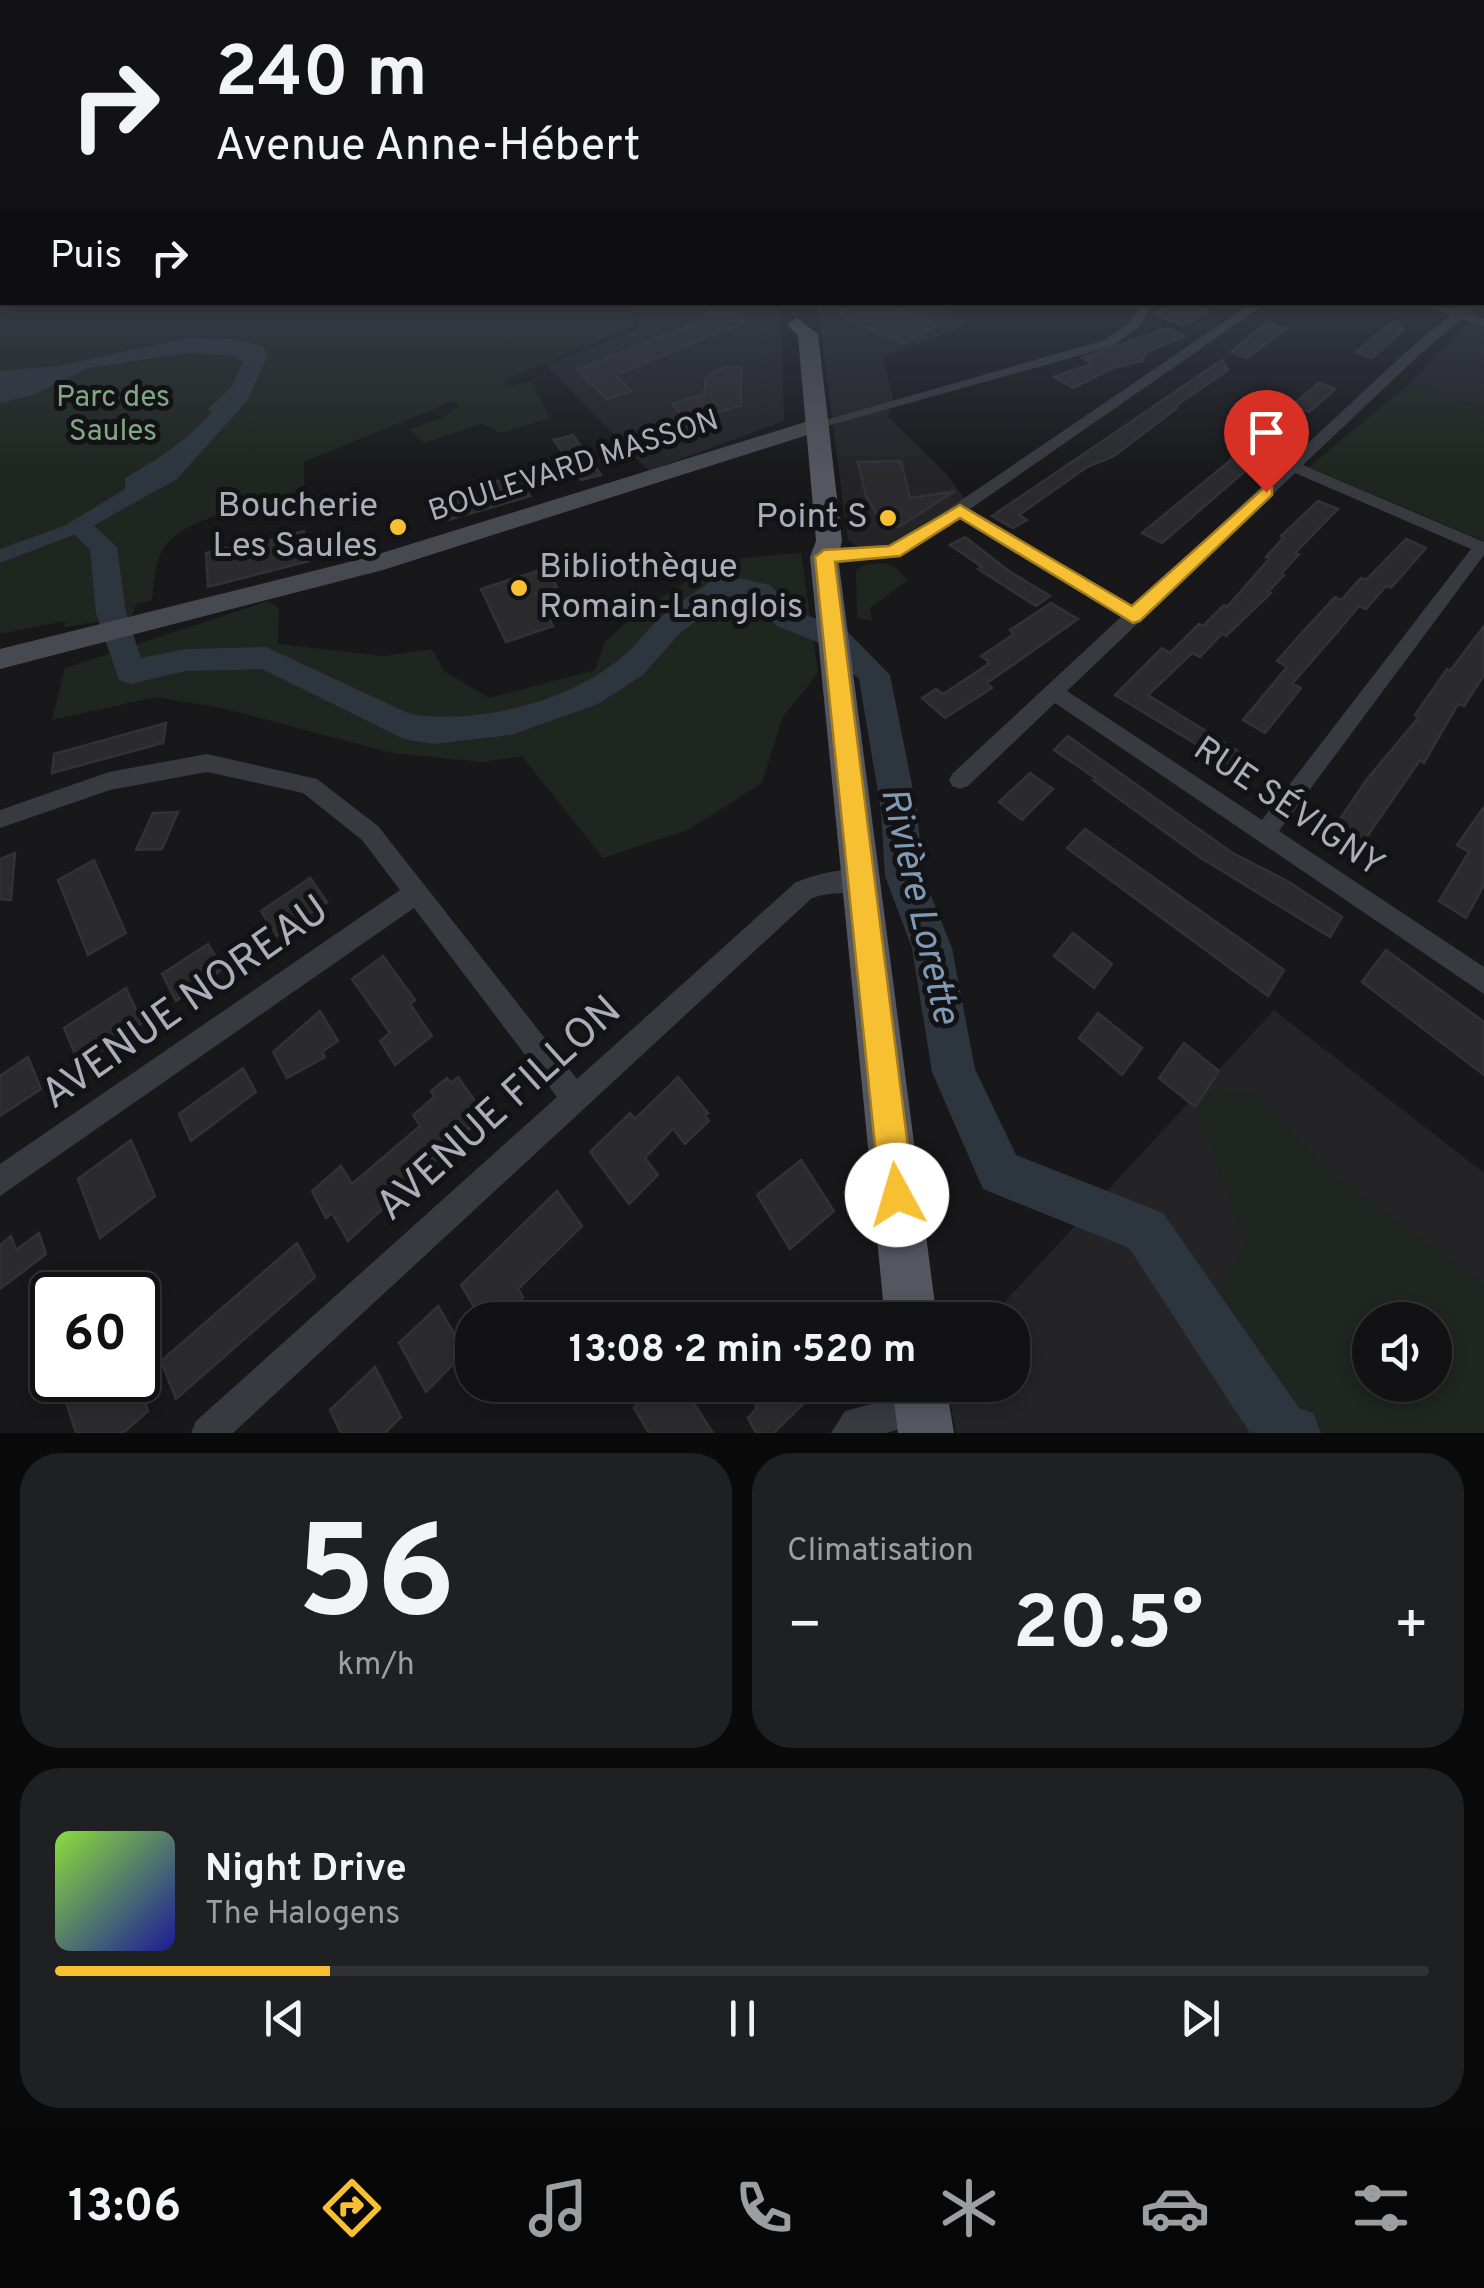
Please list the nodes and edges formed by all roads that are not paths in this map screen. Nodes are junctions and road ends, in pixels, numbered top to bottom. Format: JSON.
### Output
{"nodes":[{"id":1,"x":808,"y":344,"type":"edge"},
{"id":2,"x":1106,"y":344,"type":"edge"},
{"id":3,"x":1195,"y":344,"type":"edge"},
{"id":4,"x":1425,"y":344,"type":"edge"},
{"id":5,"x":806,"y":428,"type":"junction"},
{"id":6,"x":1292,"y":466,"type":"junction"},
{"id":7,"x":960,"y":510,"type":"junction"},
{"id":8,"x":1483,"y":548,"type":"edge"},
{"id":9,"x":824,"y":557,"type":"junction"},
{"id":10,"x":1133,"y":616,"type":"junction"},
{"id":11,"x":0,"y":659,"type":"edge"},
{"id":12,"x":1054,"y":692,"type":"junction"},
{"id":13,"x":960,"y":780,"type":"dead end"},
{"id":14,"x":0,"y":818,"type":"edge"},
{"id":15,"x":1264,"y":834,"type":"junction"},
{"id":16,"x":862,"y":881,"type":"junction"},
{"id":17,"x":417,"y":892,"type":"junction"},
{"id":18,"x":1484,"y":982,"type":"edge"},
{"id":19,"x":576,"y":1099,"type":"junction"},
{"id":20,"x":0,"y":1181,"type":"edge"},
{"id":21,"x":909,"y":1302,"type":"edge"},
{"id":22,"x":922,"y":1409,"type":"edge"},
{"id":23,"x":208,"y":1433,"type":"edge"},
{"id":24,"x":848,"y":1433,"type":"edge"}],
"edges":[{"from":1,"to":5,"type":"main road"},
{"from":2,"to":5,"type":"street","name":"BOULEVARD MASSON"},
{"from":3,"to":7,"type":"street"},
{"from":4,"to":6,"type":"street"},
{"from":5,"to":9,"type":"main road"},
{"from":5,"to":11,"type":"main road","name":"BOULEVARD MASSON"},
{"from":6,"to":8,"type":"street"},
{"from":6,"to":10,"type":"street"},
{"from":7,"to":9,"type":"street"},
{"from":7,"to":10,"type":"street"},
{"from":8,"to":15,"type":"street"},
{"from":9,"to":16,"type":"main road"},
{"from":10,"to":12,"type":"street"},
{"from":12,"to":13,"type":"street"},
{"from":12,"to":15,"type":"street","name":"RUE SÉVIGNY"},
{"from":14,"to":17,"type":"street"},
{"from":15,"to":18,"type":"street","name":"RUE SÉVIGNY"},
{"from":16,"to":19,"type":"street","name":"AVENUE FILLON"},
{"from":16,"to":21,"type":"main road"},
{"from":17,"to":19,"type":"street"},
{"from":17,"to":20,"type":"street","name":"AVENUE NOREAU"},
{"from":19,"to":23,"type":"street","name":"AVENUE FILLON"},
{"from":22,"to":24,"type":"street"}]}
